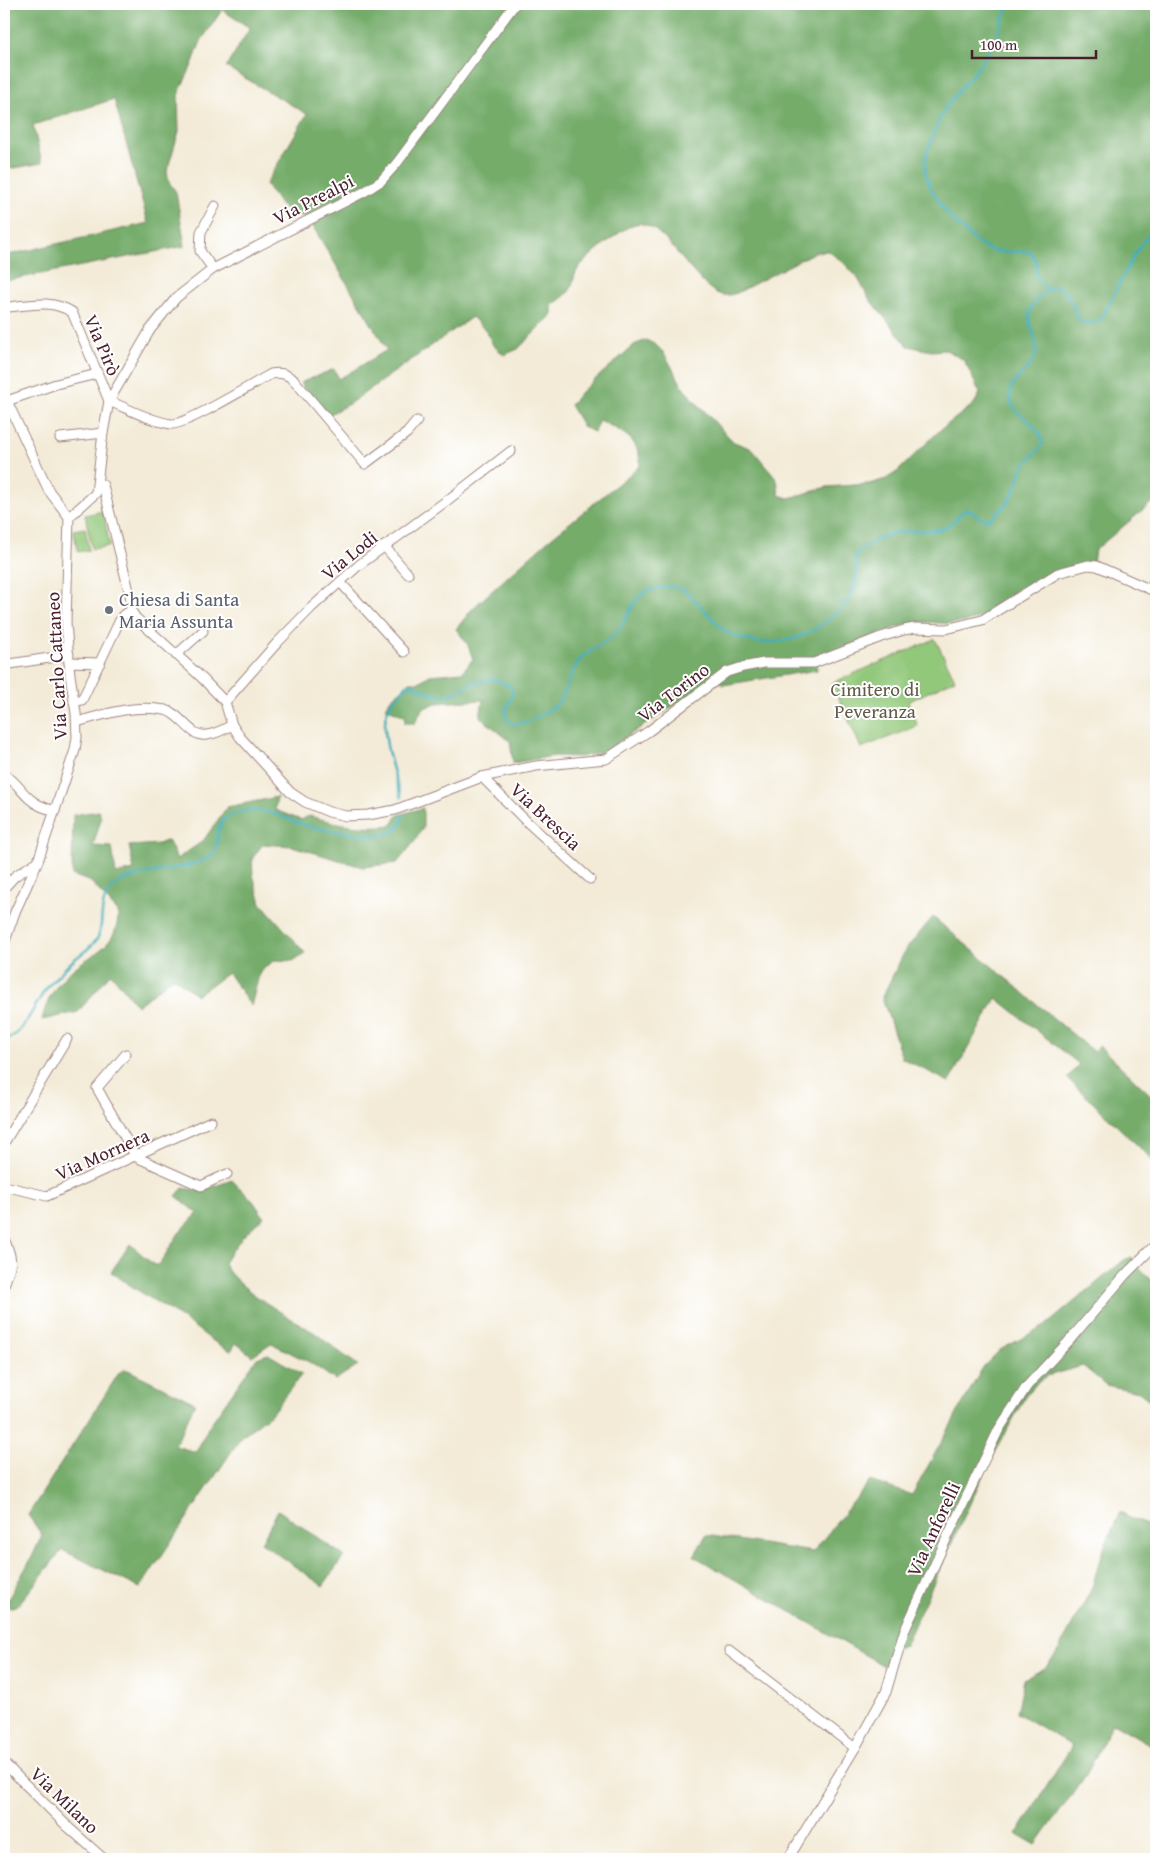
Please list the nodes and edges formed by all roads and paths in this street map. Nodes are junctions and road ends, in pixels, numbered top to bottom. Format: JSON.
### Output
{"nodes":[{"id":1,"x":515,"y":4,"type":"edge"},
{"id":2,"x":215,"y":206,"type":"dead end"},
{"id":3,"x":213,"y":269,"type":"junction"},
{"id":4,"x":4,"y":305,"type":"edge"},
{"id":5,"x":97,"y":374,"type":"junction"},
{"id":6,"x":6,"y":401,"type":"edge"},
{"id":7,"x":109,"y":401,"type":"junction"},
{"id":8,"x":417,"y":421,"type":"dead end"},
{"id":9,"x":102,"y":434,"type":"junction"},
{"id":10,"x":60,"y":438,"type":"dead end"},
{"id":11,"x":511,"y":451,"type":"dead end"},
{"id":12,"x":98,"y":483,"type":"junction"},
{"id":13,"x":70,"y":517,"type":"junction"},
{"id":14,"x":384,"y":546,"type":"junction"},
{"id":15,"x":408,"y":574,"type":"dead end"},
{"id":16,"x":340,"y":582,"type":"junction"},
{"id":17,"x":1156,"y":592,"type":"edge"},
{"id":18,"x":131,"y":611,"type":"junction"},
{"id":19,"x":203,"y":630,"type":"dead end"},
{"id":20,"x":404,"y":652,"type":"dead end"},
{"id":21,"x":176,"y":655,"type":"junction"},
{"id":22,"x":69,"y":659,"type":"junction"},
{"id":23,"x":100,"y":663,"type":"junction"},
{"id":24,"x":10,"y":664,"type":"dead end"},
{"id":25,"x":74,"y":702,"type":"junction"},
{"id":26,"x":225,"y":702,"type":"junction"},
{"id":27,"x":77,"y":722,"type":"junction"},
{"id":28,"x":232,"y":725,"type":"junction"},
{"id":29,"x":4,"y":775,"type":"edge"},
{"id":30,"x":482,"y":777,"type":"junction"},
{"id":31,"x":55,"y":811,"type":"junction"},
{"id":32,"x":38,"y":861,"type":"junction"},
{"id":33,"x":590,"y":879,"type":"dead end"},
{"id":34,"x":4,"y":888,"type":"edge"},
{"id":35,"x":4,"y":944,"type":"edge"},
{"id":36,"x":67,"y":1039,"type":"dead end"},
{"id":37,"x":126,"y":1054,"type":"dead end"},
{"id":38,"x":210,"y":1121,"type":"dead end"},
{"id":39,"x":4,"y":1142,"type":"edge"},
{"id":40,"x":136,"y":1156,"type":"junction"},
{"id":41,"x":227,"y":1174,"type":"dead end"},
{"id":42,"x":4,"y":1186,"type":"edge"},
{"id":43,"x":4,"y":1239,"type":"edge"},
{"id":44,"x":1156,"y":1244,"type":"edge"},
{"id":45,"x":4,"y":1285,"type":"edge"},
{"id":46,"x":729,"y":1651,"type":"dead end"},
{"id":47,"x":855,"y":1748,"type":"junction"},
{"id":48,"x":4,"y":1763,"type":"edge"},
{"id":49,"x":104,"y":1859,"type":"edge"},
{"id":50,"x":788,"y":1859,"type":"edge"}],
"edges":[{"from":1,"to":3,"type":"street","name":"Via Prealpi"},
{"from":2,"to":3,"type":"street"},
{"from":3,"to":7,"type":"street","name":"Via Prealpi"},
{"from":4,"to":5,"type":"street","name":"Via Pirò"},
{"from":5,"to":6,"type":"street"},
{"from":5,"to":7,"type":"street","name":"Via Pirò"},
{"from":6,"to":13,"type":"street"},
{"from":7,"to":8,"type":"street"},
{"from":7,"to":9,"type":"street"},
{"from":9,"to":10,"type":"street"},
{"from":9,"to":12,"type":"street"},
{"from":11,"to":14,"type":"street","name":"Via Lodi"},
{"from":12,"to":13,"type":"street"},
{"from":12,"to":18,"type":"street"},
{"from":13,"to":22,"type":"street","name":"Via Carlo Cattaneo"},
{"from":14,"to":15,"type":"street"},
{"from":14,"to":16,"type":"street","name":"Via Lodi"},
{"from":16,"to":20,"type":"street"},
{"from":16,"to":26,"type":"street","name":"Via Lodi"},
{"from":17,"to":30,"type":"street","name":"Via Torino"},
{"from":18,"to":21,"type":"street"},
{"from":18,"to":23,"type":"street"},
{"from":19,"to":21,"type":"street"},
{"from":21,"to":26,"type":"street"},
{"from":22,"to":23,"type":"street"},
{"from":22,"to":24,"type":"street"},
{"from":22,"to":25,"type":"street","name":"Via Carlo Cattaneo"},
{"from":23,"to":25,"type":"street"},
{"from":25,"to":27,"type":"street","name":"Via Carlo Cattaneo"},
{"from":26,"to":28,"type":"street"},
{"from":27,"to":28,"type":"street"},
{"from":27,"to":31,"type":"street","name":"Via Carlo Cattaneo"},
{"from":28,"to":30,"type":"street","name":"Via Torino"},
{"from":29,"to":31,"type":"street"},
{"from":30,"to":33,"type":"street","name":"Via Brescia"},
{"from":31,"to":32,"type":"street"},
{"from":32,"to":34,"type":"street"},
{"from":32,"to":35,"type":"street"},
{"from":36,"to":39,"type":"street"},
{"from":37,"to":40,"type":"street"},
{"from":38,"to":40,"type":"street","name":"Via Mornera"},
{"from":40,"to":41,"type":"street"},
{"from":40,"to":42,"type":"street","name":"Via Mornera"},
{"from":43,"to":45,"type":"street"},
{"from":44,"to":47,"type":"street","name":"Via Anforelli"},
{"from":46,"to":47,"type":"street"},
{"from":47,"to":50,"type":"street","name":"Via Anforelli"},
{"from":48,"to":49,"type":"street","name":"Via Milano"}]}
